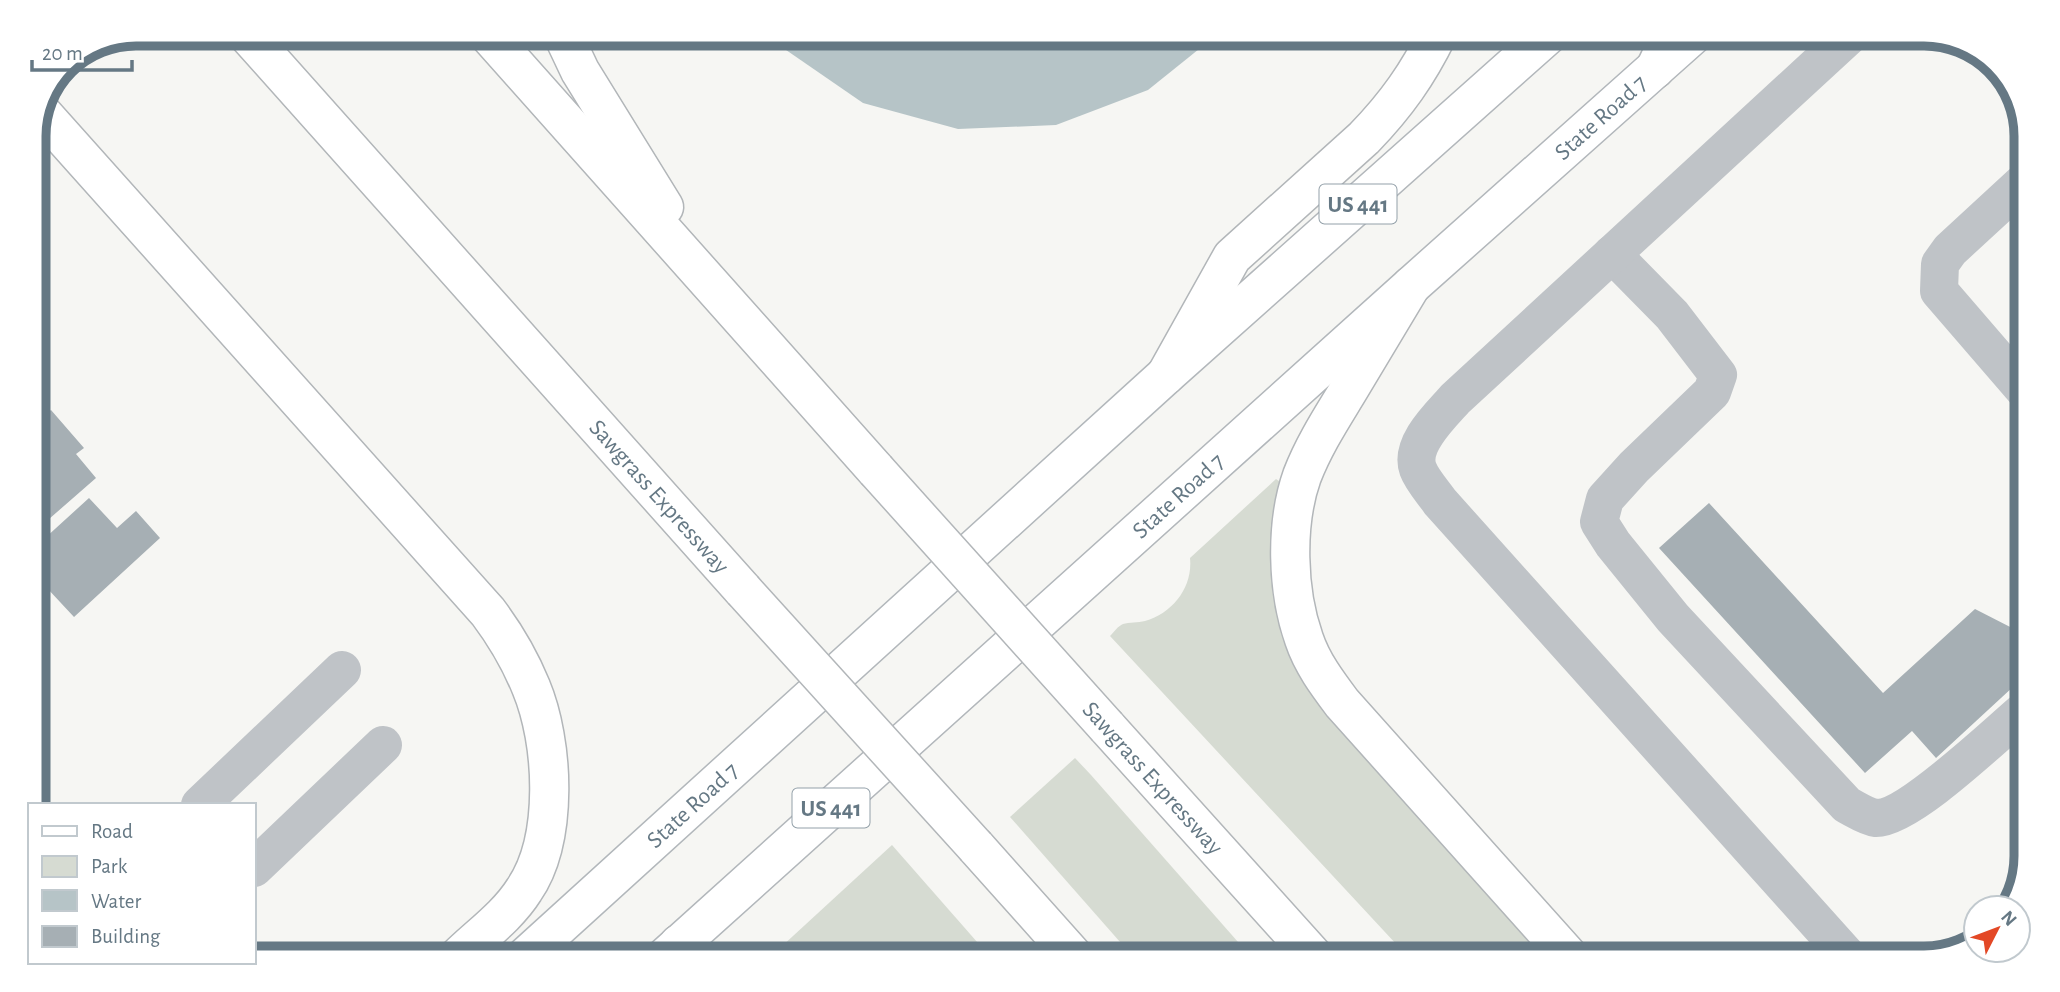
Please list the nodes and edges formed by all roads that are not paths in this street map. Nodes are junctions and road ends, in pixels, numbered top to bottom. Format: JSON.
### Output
{"nodes":[{"id":1,"x":258,"y":46,"type":"edge"},
{"id":2,"x":498,"y":46,"type":"edge"},
{"id":3,"x":569,"y":46,"type":"edge"},
{"id":4,"x":1432,"y":46,"type":"edge"},
{"id":5,"x":1535,"y":46,"type":"edge"},
{"id":6,"x":1666,"y":46,"type":"edge"},
{"id":7,"x":1681,"y":46,"type":"edge"},
{"id":8,"x":1838,"y":46,"type":"edge"},
{"id":9,"x":1655,"y":69,"type":"junction"},
{"id":10,"x":48,"y":120,"type":"edge"},
{"id":11,"x":2014,"y":190,"type":"edge"},
{"id":12,"x":1612,"y":254,"type":"junction"},
{"id":13,"x":1411,"y":286,"type":"junction"},
{"id":14,"x":718,"y":295,"type":"junction"},
{"id":15,"x":1166,"y":375,"type":"junction"},
{"id":16,"x":2014,"y":378,"type":"edge"},
{"id":17,"x":342,"y":670,"type":"dead end"},
{"id":18,"x":2014,"y":719,"type":"edge"},
{"id":19,"x":383,"y":745,"type":"dead end"},
{"id":20,"x":202,"y":803,"type":"edge"},
{"id":21,"x":256,"y":866,"type":"edge"},
{"id":22,"x":469,"y":946,"type":"edge"},
{"id":23,"x":537,"y":946,"type":"edge"},
{"id":24,"x":680,"y":946,"type":"edge"},
{"id":25,"x":1064,"y":946,"type":"edge"},
{"id":26,"x":1304,"y":946,"type":"edge"},
{"id":27,"x":1559,"y":946,"type":"edge"},
{"id":28,"x":1838,"y":946,"type":"edge"}],
"edges":[{"from":1,"to":25,"type":"main road","name":"Sawgrass Expressway","bridge":true},
{"from":2,"to":14,"type":"main road","name":"Sawgrass Expressway"},
{"from":3,"to":14,"type":"main road"},
{"from":4,"to":15,"type":"main road"},
{"from":5,"to":15,"type":"main road","name":"State Road 7","number":"US 441"},
{"from":6,"to":9,"type":"main road"},
{"from":7,"to":9,"type":"main road","name":"State Road 7","number":"US 441"},
{"from":8,"to":12,"type":"street"},
{"from":9,"to":13,"type":"main road","name":"State Road 7","number":"US 441"},
{"from":10,"to":22,"type":"main road"},
{"from":11,"to":16,"type":"street"},
{"from":12,"to":18,"type":"street"},
{"from":12,"to":28,"type":"street"},
{"from":13,"to":24,"type":"main road","name":"State Road 7","number":"US 441"},
{"from":13,"to":27,"type":"main road"},
{"from":14,"to":26,"type":"main road","name":"Sawgrass Expressway","bridge":true},
{"from":15,"to":23,"type":"main road","name":"State Road 7","number":"US 441"},
{"from":17,"to":20,"type":"street"},
{"from":19,"to":21,"type":"street"}]}
